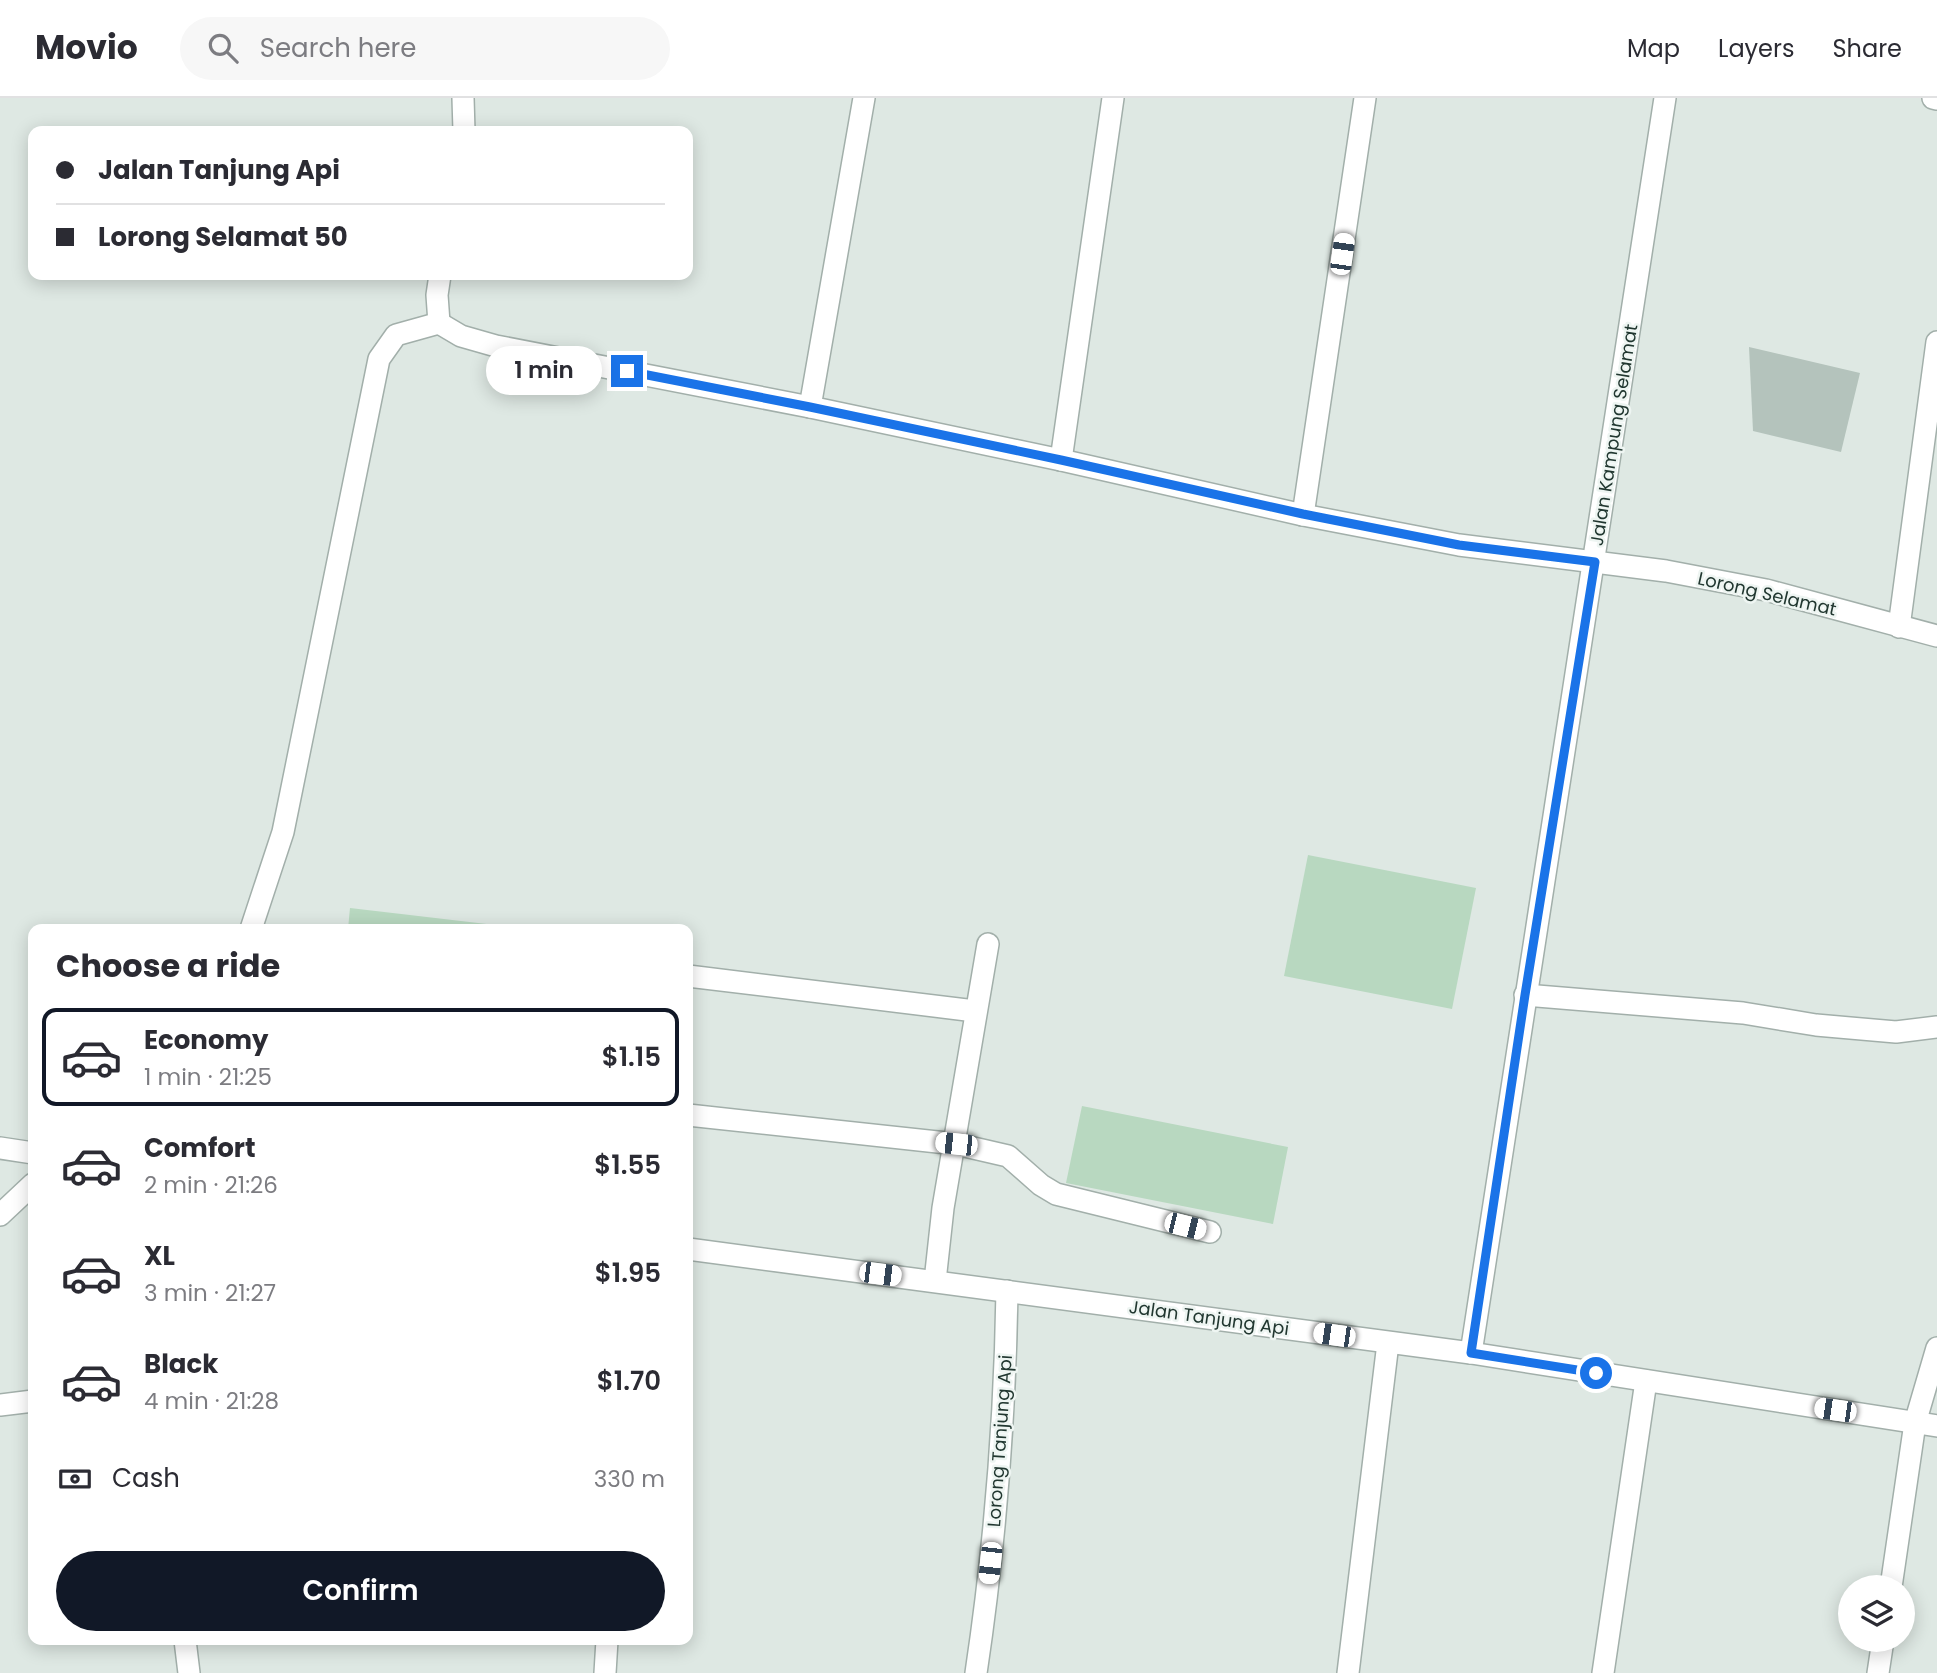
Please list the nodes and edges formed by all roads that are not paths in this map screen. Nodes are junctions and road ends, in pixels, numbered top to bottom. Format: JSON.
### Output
{"nodes":[{"id":1,"x":463,"y":98,"type":"edge"},
{"id":2,"x":864,"y":98,"type":"edge"},
{"id":3,"x":1112,"y":98,"type":"edge"},
{"id":4,"x":1365,"y":98,"type":"edge"},
{"id":5,"x":1664,"y":98,"type":"edge"},
{"id":6,"x":464,"y":126,"type":"edge"},
{"id":7,"x":439,"y":280,"type":"edge"},
{"id":8,"x":439,"y":323,"type":"junction"},
{"id":9,"x":1937,"y":342,"type":"edge"},
{"id":10,"x":810,"y":407,"type":"junction"},
{"id":11,"x":1061,"y":460,"type":"junction"},
{"id":12,"x":1303,"y":514,"type":"junction"},
{"id":13,"x":1595,"y":562,"type":"junction"},
{"id":14,"x":1899,"y":627,"type":"junction"},
{"id":15,"x":1937,"y":636,"type":"edge"},
{"id":16,"x":253,"y":924,"type":"edge"},
{"id":17,"x":988,"y":944,"type":"dead end"},
{"id":18,"x":693,"y":977,"type":"edge"},
{"id":19,"x":1525,"y":995,"type":"junction"},
{"id":20,"x":975,"y":1011,"type":"junction"},
{"id":21,"x":1937,"y":1027,"type":"edge"},
{"id":22,"x":693,"y":1116,"type":"edge"},
{"id":23,"x":956,"y":1144,"type":"junction"},
{"id":24,"x":0,"y":1148,"type":"edge"},
{"id":25,"x":28,"y":1152,"type":"edge"},
{"id":26,"x":28,"y":1189,"type":"edge"},
{"id":27,"x":0,"y":1215,"type":"edge"},
{"id":28,"x":1210,"y":1232,"type":"dead end"},
{"id":29,"x":693,"y":1251,"type":"edge"},
{"id":30,"x":935,"y":1281,"type":"junction"},
{"id":31,"x":1007,"y":1291,"type":"junction"},
{"id":32,"x":1388,"y":1343,"type":"junction"},
{"id":33,"x":1937,"y":1349,"type":"edge"},
{"id":34,"x":1471,"y":1353,"type":"junction"},
{"id":35,"x":1646,"y":1381,"type":"junction"},
{"id":36,"x":28,"y":1402,"type":"edge"},
{"id":37,"x":0,"y":1405,"type":"edge"},
{"id":38,"x":1915,"y":1423,"type":"junction"},
{"id":39,"x":1937,"y":1426,"type":"edge"},
{"id":40,"x":1893,"y":1575,"type":"edge"},
{"id":41,"x":186,"y":1645,"type":"edge"},
{"id":42,"x":607,"y":1645,"type":"edge"},
{"id":43,"x":1881,"y":1652,"type":"edge"},
{"id":44,"x":189,"y":1673,"type":"edge"},
{"id":45,"x":605,"y":1673,"type":"edge"},
{"id":46,"x":976,"y":1673,"type":"edge"},
{"id":47,"x":1348,"y":1673,"type":"edge"},
{"id":48,"x":1604,"y":1673,"type":"edge"},
{"id":49,"x":1878,"y":1673,"type":"edge"}],
"edges":[{"from":1,"to":6,"type":"street"},
{"from":2,"to":10,"type":"street"},
{"from":3,"to":11,"type":"street"},
{"from":4,"to":12,"type":"street"},
{"from":5,"to":13,"type":"street","name":"Jalan Kampung Selamat"},
{"from":7,"to":8,"type":"street"},
{"from":8,"to":10,"type":"street","name":"Lorong Selamat"},
{"from":8,"to":16,"type":"street"},
{"from":9,"to":14,"type":"street"},
{"from":10,"to":11,"type":"street","name":"Lorong Selamat"},
{"from":11,"to":12,"type":"street","name":"Lorong Selamat"},
{"from":12,"to":13,"type":"street","name":"Lorong Selamat"},
{"from":13,"to":14,"type":"street","name":"Lorong Selamat"},
{"from":13,"to":19,"type":"street","name":"Jalan Kampung Selamat"},
{"from":14,"to":15,"type":"street","name":"Lorong Selamat"},
{"from":17,"to":20,"type":"street"},
{"from":18,"to":20,"type":"street"},
{"from":19,"to":21,"type":"street"},
{"from":19,"to":34,"type":"street","name":"Jalan Kampung Selamat"},
{"from":20,"to":23,"type":"street"},
{"from":22,"to":23,"type":"street"},
{"from":23,"to":28,"type":"street"},
{"from":23,"to":30,"type":"street"},
{"from":24,"to":25,"type":"street"},
{"from":26,"to":27,"type":"street"},
{"from":29,"to":30,"type":"street","name":"Jalan Tanjung Api"},
{"from":30,"to":31,"type":"street","name":"Jalan Tanjung Api"},
{"from":31,"to":32,"type":"street","name":"Jalan Tanjung Api"},
{"from":31,"to":46,"type":"street","name":"Lorong Tanjung Api"},
{"from":32,"to":34,"type":"street","name":"Jalan Tanjung Api"},
{"from":32,"to":47,"type":"street"},
{"from":33,"to":38,"type":"street"},
{"from":34,"to":35,"type":"street","name":"Jalan Tanjung Api"},
{"from":35,"to":38,"type":"street","name":"Jalan Tanjung Api"},
{"from":35,"to":48,"type":"street"},
{"from":36,"to":37,"type":"street"},
{"from":38,"to":39,"type":"street","name":"Jalan Tanjung Api"},
{"from":38,"to":40,"type":"street"},
{"from":41,"to":44,"type":"street"},
{"from":42,"to":45,"type":"street"},
{"from":43,"to":49,"type":"street"}]}
